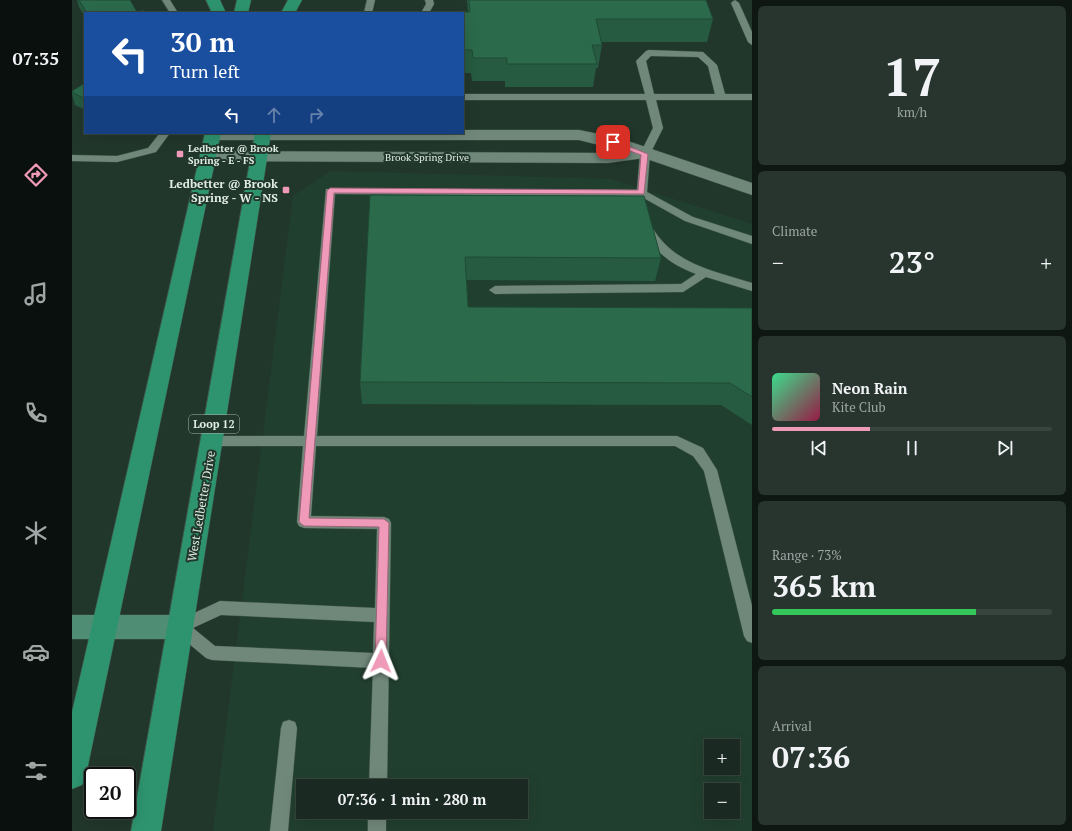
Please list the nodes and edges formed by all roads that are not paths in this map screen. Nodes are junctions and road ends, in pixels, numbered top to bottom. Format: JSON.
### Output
{"nodes":[{"id":1,"x":166,"y":0,"type":"edge"},
{"id":2,"x":213,"y":0,"type":"edge"},
{"id":3,"x":244,"y":0,"type":"edge"},
{"id":4,"x":286,"y":0,"type":"edge"},
{"id":5,"x":294,"y":0,"type":"edge"},
{"id":6,"x":371,"y":0,"type":"edge"},
{"id":7,"x":429,"y":0,"type":"edge"},
{"id":8,"x":735,"y":3,"type":"dead end"},
{"id":9,"x":173,"y":12,"type":"edge"},
{"id":10,"x":219,"y":12,"type":"edge"},
{"id":11,"x":240,"y":12,"type":"edge"},
{"id":12,"x":284,"y":12,"type":"edge"},
{"id":13,"x":288,"y":12,"type":"edge"},
{"id":14,"x":368,"y":12,"type":"edge"},
{"id":15,"x":426,"y":12,"type":"edge"},
{"id":16,"x":752,"y":42,"type":"edge"},
{"id":17,"x":464,"y":96,"type":"edge"},
{"id":18,"x":721,"y":97,"type":"junction"},
{"id":19,"x":752,"y":97,"type":"edge"},
{"id":20,"x":650,"y":98,"type":"junction"},
{"id":21,"x":164,"y":134,"type":"edge"},
{"id":22,"x":410,"y":134,"type":"edge"},
{"id":23,"x":464,"y":134,"type":"edge"},
{"id":24,"x":263,"y":135,"type":"edge"},
{"id":25,"x":211,"y":141,"type":"edge"},
{"id":26,"x":645,"y":154,"type":"junction"},
{"id":27,"x":260,"y":156,"type":"junction"},
{"id":28,"x":72,"y":158,"type":"edge"},
{"id":29,"x":752,"y":189,"type":"edge"},
{"id":30,"x":642,"y":193,"type":"junction"},
{"id":31,"x":643,"y":208,"type":"edge"},
{"id":32,"x":645,"y":222,"type":"edge"},
{"id":33,"x":752,"y":240,"type":"edge"},
{"id":34,"x":706,"y":272,"type":"junction"},
{"id":35,"x":752,"y":287,"type":"edge"},
{"id":36,"x":495,"y":290,"type":"dead end"},
{"id":37,"x":212,"y":441,"type":"junction"},
{"id":38,"x":310,"y":441,"type":"junction"},
{"id":39,"x":382,"y":615,"type":"junction"},
{"id":40,"x":104,"y":626,"type":"junction"},
{"id":41,"x":72,"y":627,"type":"edge"},
{"id":42,"x":180,"y":627,"type":"junction"},
{"id":43,"x":752,"y":636,"type":"edge"},
{"id":44,"x":381,"y":661,"type":"junction"},
{"id":45,"x":289,"y":728,"type":"dead end"},
{"id":46,"x":72,"y":775,"type":"edge"},
{"id":47,"x":378,"y":779,"type":"edge"},
{"id":48,"x":377,"y":819,"type":"edge"},
{"id":49,"x":146,"y":831,"type":"edge"},
{"id":50,"x":280,"y":831,"type":"edge"},
{"id":51,"x":377,"y":831,"type":"edge"}],
"edges":[{"from":1,"to":9,"type":"lane"},
{"from":2,"to":10,"type":"main road"},
{"from":3,"to":11,"type":"main road"},
{"from":4,"to":12,"type":"main road"},
{"from":5,"to":13,"type":"main road"},
{"from":6,"to":14,"type":"lane"},
{"from":7,"to":15,"type":"lane"},
{"from":8,"to":16,"type":"lane"},
{"from":17,"to":20,"type":"lane"},
{"from":18,"to":19,"type":"lane"},
{"from":18,"to":20,"type":"lane"},
{"from":18,"to":20,"type":"lane"},
{"from":20,"to":26,"type":"lane"},
{"from":21,"to":28,"type":"lane"},
{"from":22,"to":24,"type":"street","name":"Brook Spring Drive"},
{"from":23,"to":26,"type":"street","name":"Brook Spring Drive"},
{"from":24,"to":25,"type":"street","name":"Brook Spring Drive"},
{"from":24,"to":27,"type":"main road","name":"West Ledbetter Drive","number":"Loop 12"},
{"from":25,"to":27,"type":"street","name":"Brook Spring Drive"},
{"from":25,"to":40,"type":"main road"},
{"from":26,"to":27,"type":"street","name":"Brook Spring Drive"},
{"from":26,"to":29,"type":"street","name":"Brook Spring Drive"},
{"from":26,"to":30,"type":"lane"},
{"from":27,"to":37,"type":"main road","name":"West Ledbetter Drive","number":"Loop 12"},
{"from":30,"to":31,"type":"lane"},
{"from":30,"to":33,"type":"lane"},
{"from":30,"to":38,"type":"lane"},
{"from":32,"to":34,"type":"lane"},
{"from":34,"to":35,"type":"lane"},
{"from":34,"to":36,"type":"lane"},
{"from":37,"to":38,"type":"lane"},
{"from":37,"to":42,"type":"main road","name":"West Ledbetter Drive","number":"Loop 12"},
{"from":38,"to":39,"type":"lane"},
{"from":38,"to":43,"type":"lane"},
{"from":39,"to":42,"type":"lane"},
{"from":39,"to":44,"type":"lane"},
{"from":40,"to":41,"type":"main road"},
{"from":40,"to":42,"type":"main road"},
{"from":40,"to":46,"type":"main road"},
{"from":42,"to":44,"type":"lane"},
{"from":42,"to":49,"type":"main road","name":"West Ledbetter Drive","number":"Loop 12"},
{"from":44,"to":47,"type":"lane"},
{"from":45,"to":50,"type":"lane"},
{"from":48,"to":51,"type":"lane"}]}
